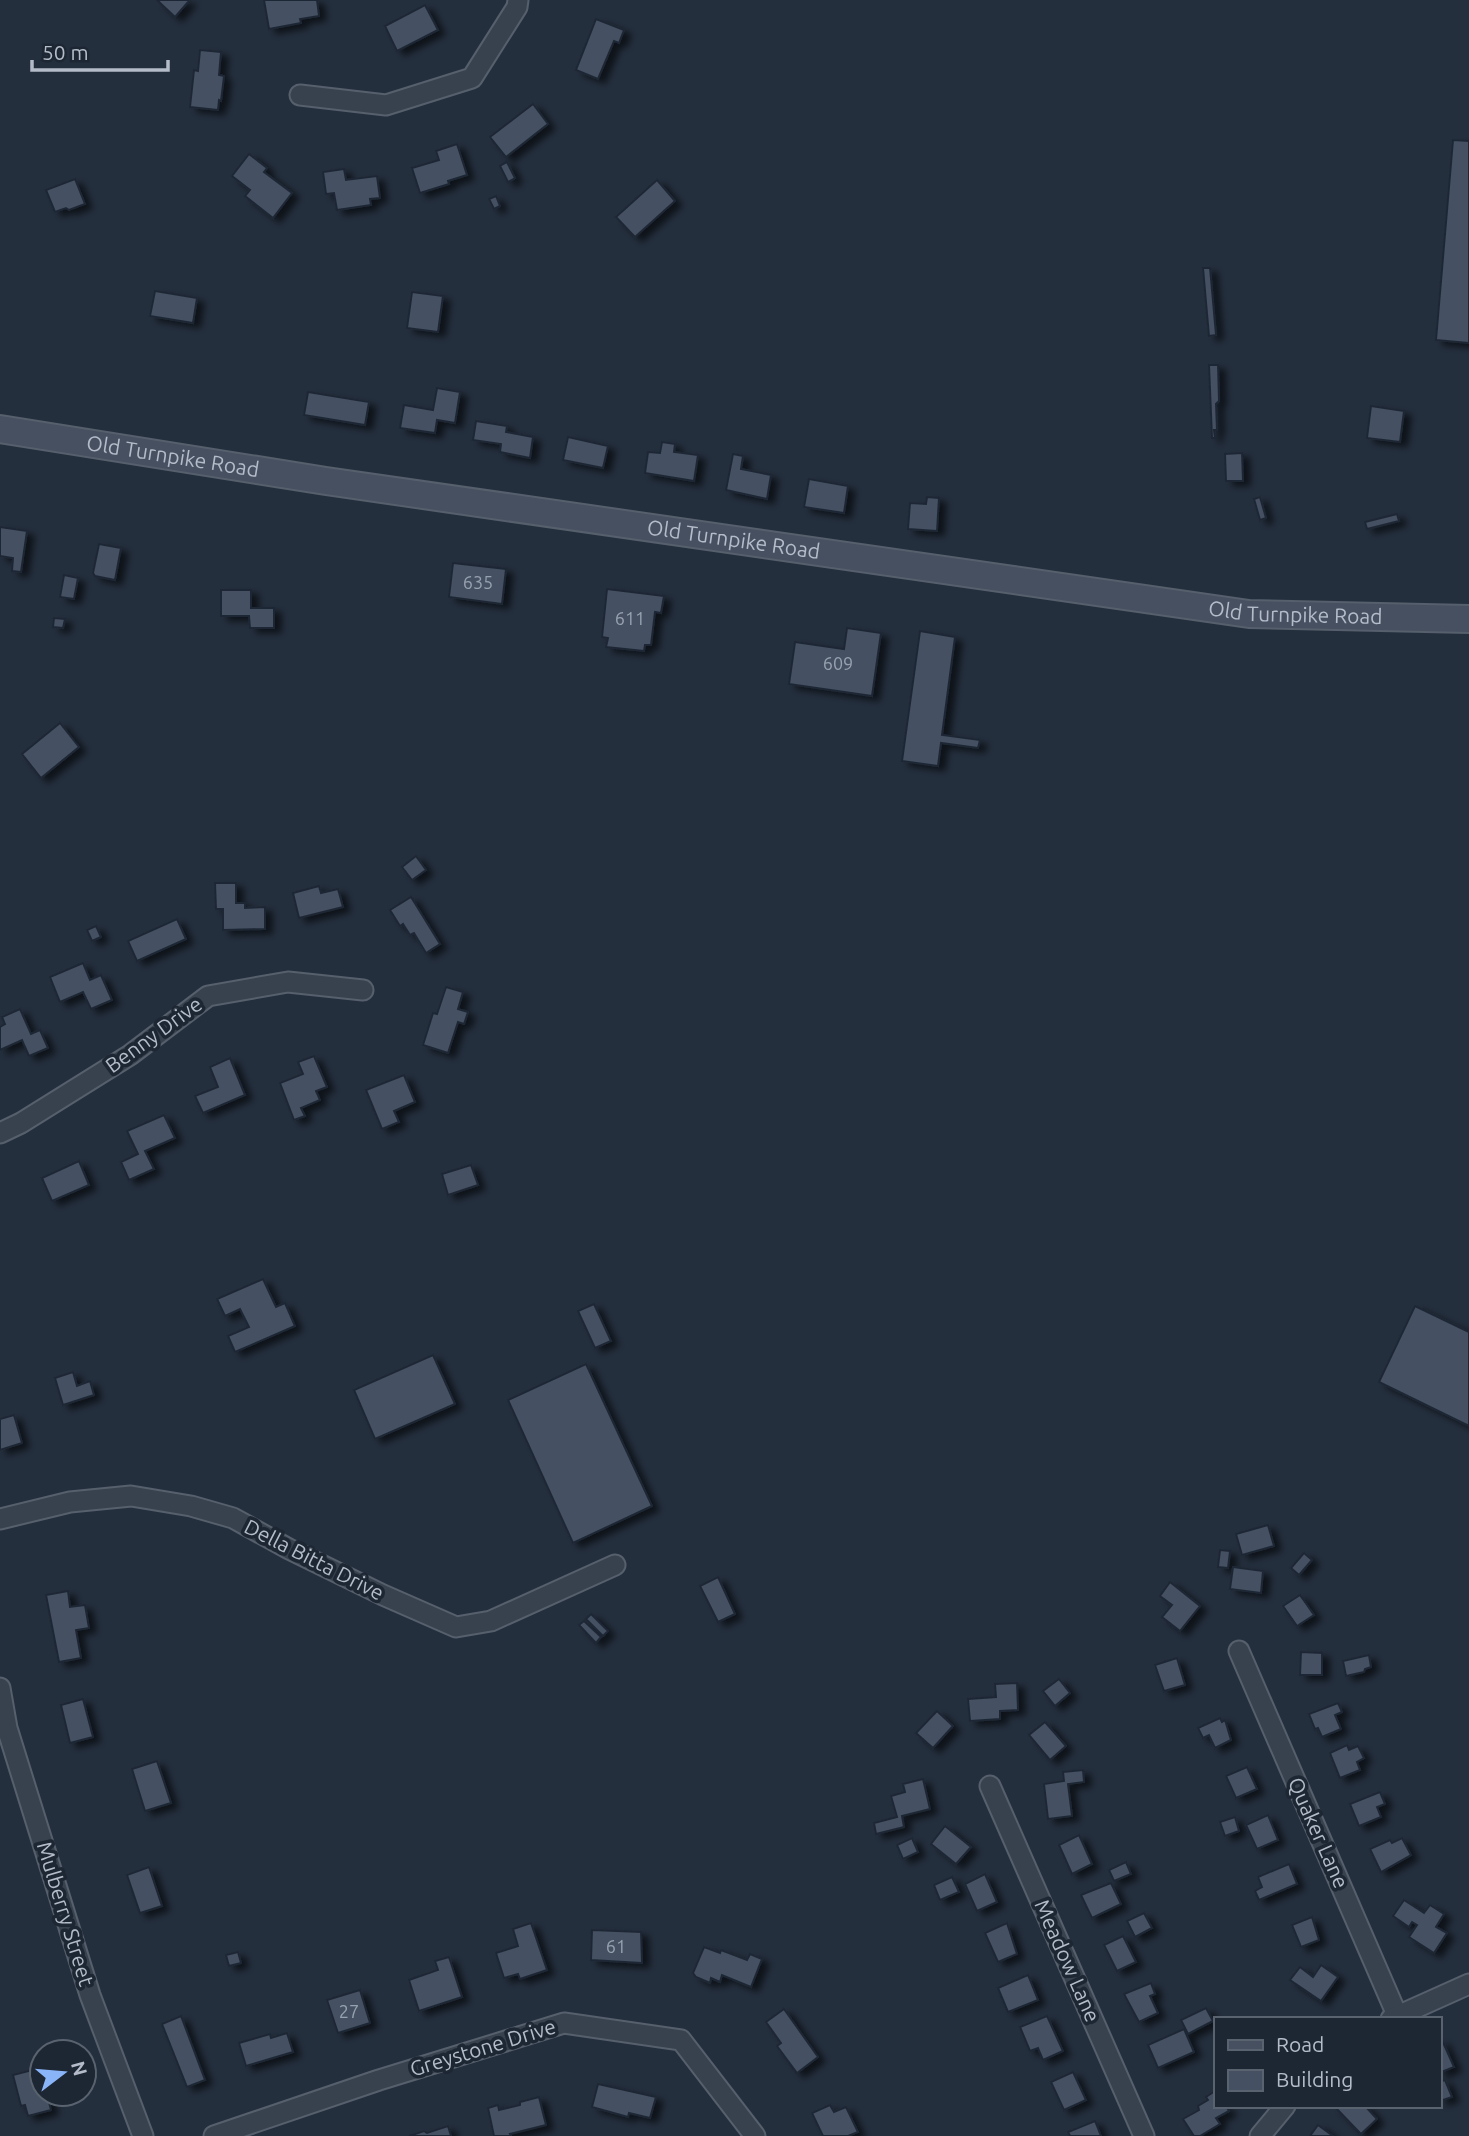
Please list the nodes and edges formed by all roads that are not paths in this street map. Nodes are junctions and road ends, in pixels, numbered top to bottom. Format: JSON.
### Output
{"nodes":[{"id":1,"x":518,"y":0,"type":"edge"},
{"id":2,"x":300,"y":94,"type":"dead end"},
{"id":3,"x":0,"y":429,"type":"edge"},
{"id":4,"x":1469,"y":619,"type":"edge"},
{"id":5,"x":363,"y":990,"type":"dead end"},
{"id":6,"x":0,"y":1133,"type":"edge"},
{"id":7,"x":0,"y":1519,"type":"edge"},
{"id":8,"x":615,"y":1565,"type":"dead end"},
{"id":9,"x":1239,"y":1651,"type":"dead end"},
{"id":10,"x":0,"y":1688,"type":"edge"},
{"id":11,"x":990,"y":1786,"type":"dead end"},
{"id":12,"x":1469,"y":1984,"type":"edge"},
{"id":13,"x":1394,"y":2017,"type":"edge"},
{"id":14,"x":1283,"y":2108,"type":"edge"},
{"id":15,"x":144,"y":2136,"type":"edge"},
{"id":16,"x":214,"y":2136,"type":"edge"},
{"id":17,"x":755,"y":2136,"type":"edge"},
{"id":18,"x":1144,"y":2136,"type":"edge"},
{"id":19,"x":1260,"y":2136,"type":"edge"}],
"edges":[{"from":1,"to":2,"type":"street"},
{"from":3,"to":4,"type":"main road","name":"Old Turnpike Road"},
{"from":5,"to":6,"type":"street","name":"Benny Drive"},
{"from":7,"to":8,"type":"street","name":"Della Bitta Drive"},
{"from":9,"to":13,"type":"street","name":"Quaker Lane"},
{"from":10,"to":15,"type":"street","name":"Mulberry Street"},
{"from":11,"to":18,"type":"street","name":"Meadow Lane"},
{"from":12,"to":13,"type":"street"},
{"from":14,"to":19,"type":"street"},
{"from":16,"to":17,"type":"street","name":"Greystone Drive"}]}
